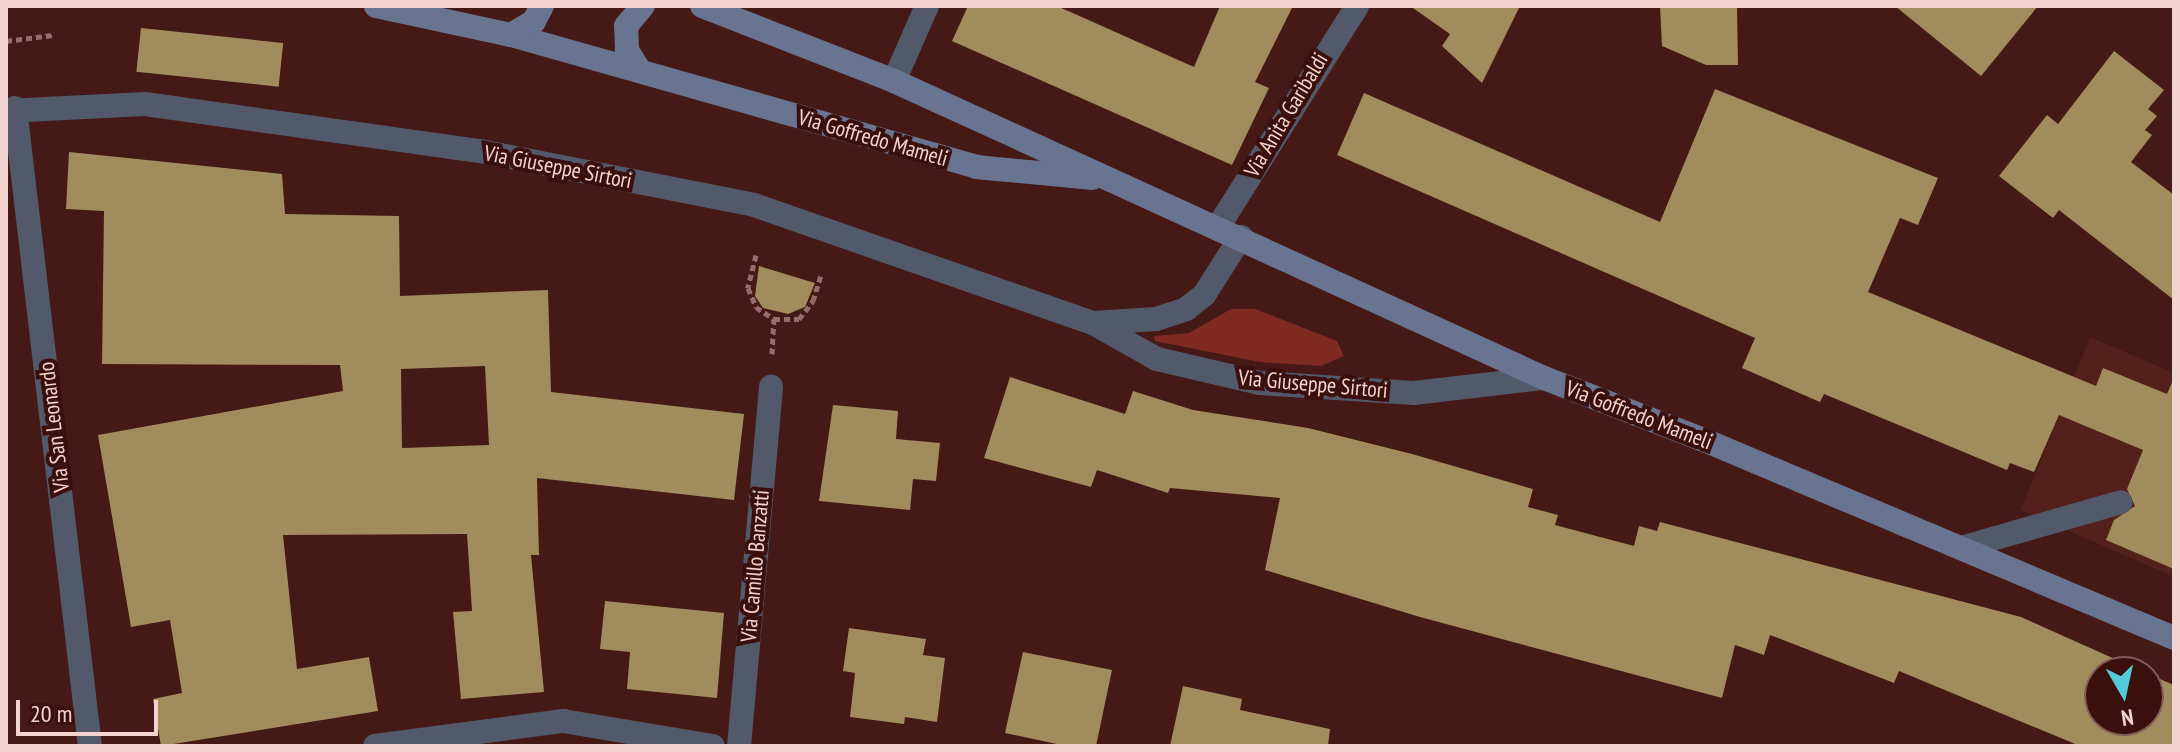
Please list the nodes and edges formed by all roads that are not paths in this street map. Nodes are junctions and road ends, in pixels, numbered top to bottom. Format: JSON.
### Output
{"nodes":[{"id":1,"x":376,"y":6,"type":"edge"},
{"id":2,"x":542,"y":6,"type":"edge"},
{"id":3,"x":643,"y":6,"type":"edge"},
{"id":4,"x":702,"y":6,"type":"edge"},
{"id":5,"x":927,"y":6,"type":"edge"},
{"id":6,"x":1357,"y":6,"type":"edge"},
{"id":7,"x":511,"y":35,"type":"junction"},
{"id":8,"x":640,"y":71,"type":"junction"},
{"id":9,"x":894,"y":81,"type":"junction"},
{"id":10,"x":10,"y":109,"type":"edge"},
{"id":11,"x":1110,"y":180,"type":"junction"},
{"id":12,"x":1218,"y":227,"type":"junction"},
{"id":13,"x":1241,"y":237,"type":"junction"},
{"id":14,"x":1093,"y":323,"type":"junction"},
{"id":15,"x":1544,"y":378,"type":"junction"},
{"id":16,"x":771,"y":386,"type":"dead end"},
{"id":17,"x":2121,"y":502,"type":"dead end"},
{"id":18,"x":1961,"y":548,"type":"junction"},
{"id":19,"x":2174,"y":638,"type":"edge"},
{"id":20,"x":90,"y":746,"type":"edge"},
{"id":21,"x":375,"y":746,"type":"edge"},
{"id":22,"x":713,"y":746,"type":"edge"},
{"id":23,"x":739,"y":746,"type":"edge"}],
"edges":[{"from":1,"to":7,"type":"main road","name":"Via Goffredo Mameli"},
{"from":2,"to":7,"type":"main road"},
{"from":3,"to":8,"type":"main road"},
{"from":4,"to":9,"type":"main road","name":"Via Goffredo Mameli"},
{"from":5,"to":9,"type":"street"},
{"from":6,"to":12,"type":"street","name":"Via Anita Garibaldi"},
{"from":7,"to":8,"type":"main road","name":"Via Goffredo Mameli"},
{"from":8,"to":11,"type":"main road","name":"Via Goffredo Mameli"},
{"from":9,"to":11,"type":"main road","name":"Via Goffredo Mameli"},
{"from":10,"to":14,"type":"street","name":"Via Giuseppe Sirtori"},
{"from":10,"to":20,"type":"street","name":"Via San Leonardo"},
{"from":11,"to":12,"type":"main road","name":"Via Goffredo Mameli"},
{"from":12,"to":13,"type":"main road","name":"Via Goffredo Mameli"},
{"from":13,"to":14,"type":"street","name":"Via Giuseppe Sirtori"},
{"from":13,"to":15,"type":"main road","name":"Via Goffredo Mameli"},
{"from":14,"to":15,"type":"street","name":"Via Giuseppe Sirtori"},
{"from":15,"to":18,"type":"main road","name":"Via Goffredo Mameli"},
{"from":16,"to":23,"type":"street","name":"Via Camillo Banzatti"},
{"from":17,"to":18,"type":"street"},
{"from":18,"to":19,"type":"main road","name":"Via Goffredo Mameli"},
{"from":21,"to":22,"type":"street"}]}
